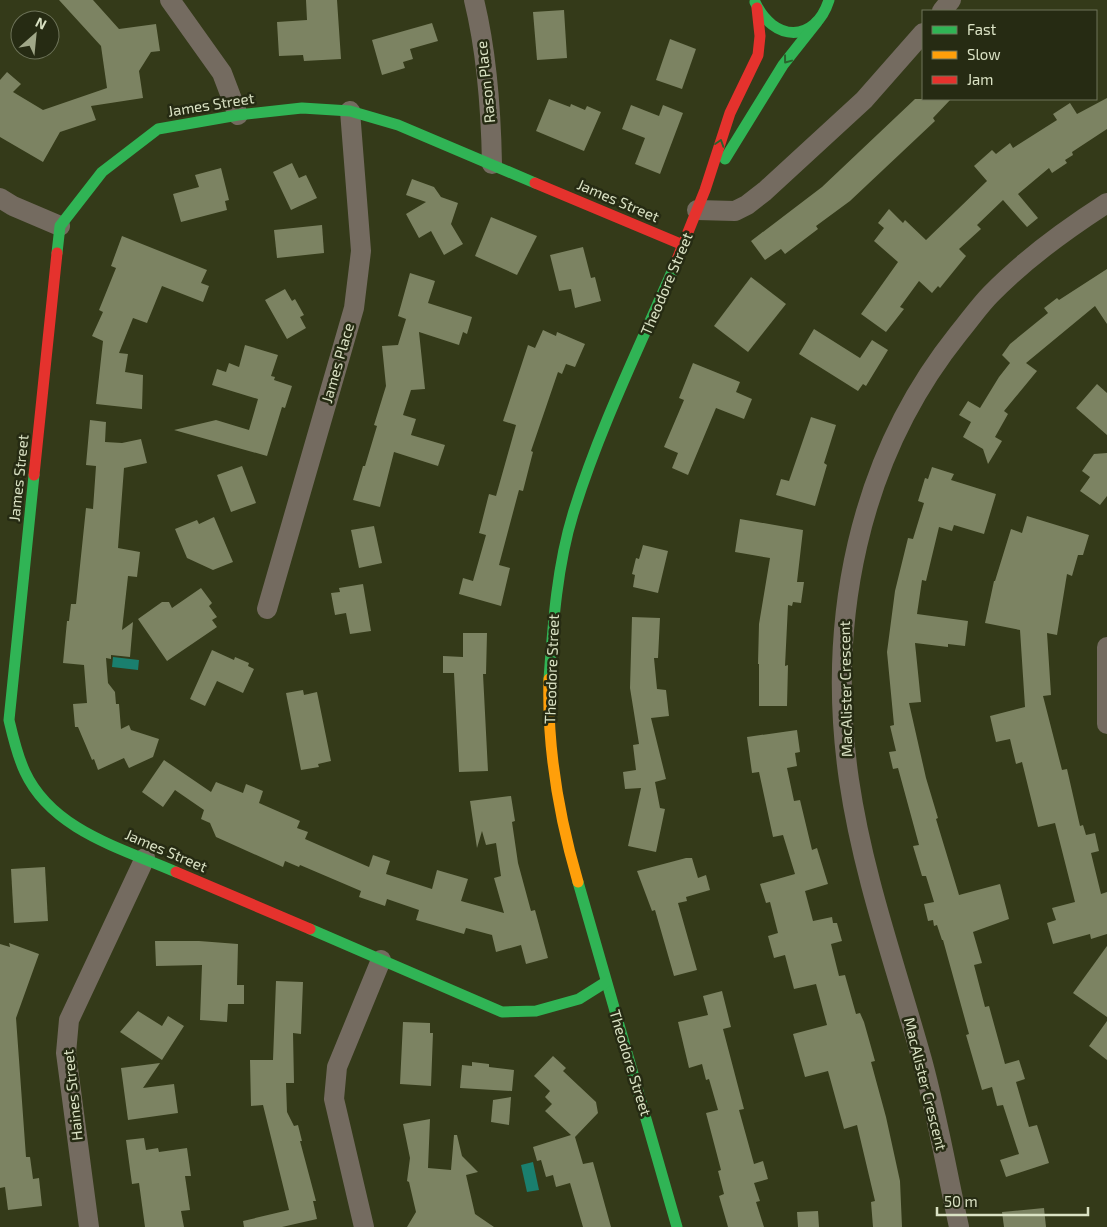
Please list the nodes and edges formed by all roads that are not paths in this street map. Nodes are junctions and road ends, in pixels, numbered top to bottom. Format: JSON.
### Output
{"nodes":[{"id":1,"x":170,"y":0,"type":"edge"},
{"id":2,"x":474,"y":0,"type":"edge"},
{"id":3,"x":951,"y":0,"type":"edge"},
{"id":4,"x":830,"y":1,"type":"edge"},
{"id":5,"x":756,"y":4,"type":"edge"},
{"id":6,"x":943,"y":10,"type":"edge"},
{"id":7,"x":817,"y":22,"type":"junction"},
{"id":8,"x":922,"y":34,"type":"edge"},
{"id":9,"x":350,"y":111,"type":"junction"},
{"id":10,"x":238,"y":115,"type":"junction"},
{"id":11,"x":492,"y":164,"type":"junction"},
{"id":12,"x":705,"y":190,"type":"junction"},
{"id":13,"x":0,"y":198,"type":"edge"},
{"id":14,"x":1107,"y":203,"type":"edge"},
{"id":15,"x":697,"y":210,"type":"junction"},
{"id":16,"x":60,"y":226,"type":"junction"},
{"id":17,"x":683,"y":245,"type":"junction"},
{"id":18,"x":267,"y":609,"type":"dead end"},
{"id":19,"x":1107,"y":646,"type":"edge"},
{"id":20,"x":1107,"y":724,"type":"edge"},
{"id":21,"x":145,"y":858,"type":"junction"},
{"id":22,"x":380,"y":960,"type":"junction"},
{"id":23,"x":606,"y":982,"type":"junction"},
{"id":24,"x":89,"y":1227,"type":"edge"},
{"id":25,"x":364,"y":1227,"type":"edge"},
{"id":26,"x":677,"y":1227,"type":"edge"},
{"id":27,"x":959,"y":1227,"type":"edge"}],
"edges":[{"from":1,"to":10,"type":"street"},
{"from":2,"to":11,"type":"street","name":"Rason Place"},
{"from":3,"to":6,"type":"street"},
{"from":4,"to":7,"type":"street","name":"Theodore Street"},
{"from":5,"to":7,"type":"street"},
{"from":12,"to":5,"type":"street","name":"Theodore Street","one_way":true},
{"from":7,"to":12,"type":"street","name":"Theodore Street","one_way":true},
{"from":8,"to":15,"type":"street"},
{"from":9,"to":10,"type":"street","name":"James Street"},
{"from":9,"to":11,"type":"street","name":"James Street"},
{"from":9,"to":18,"type":"street","name":"James Place"},
{"from":10,"to":16,"type":"street","name":"James Street"},
{"from":11,"to":17,"type":"street","name":"James Street"},
{"from":12,"to":15,"type":"street","name":"Theodore Street"},
{"from":13,"to":16,"type":"street"},
{"from":14,"to":27,"type":"street","name":"MacAlister Crescent"},
{"from":15,"to":17,"type":"street","name":"Theodore Street"},
{"from":16,"to":21,"type":"street","name":"James Street"},
{"from":17,"to":23,"type":"street","name":"Theodore Street"},
{"from":19,"to":20,"type":"street"},
{"from":21,"to":22,"type":"street","name":"James Street"},
{"from":21,"to":24,"type":"street","name":"Haines Street"},
{"from":22,"to":23,"type":"street","name":"James Street"},
{"from":22,"to":25,"type":"street"},
{"from":23,"to":26,"type":"street","name":"Theodore Street"}]}
